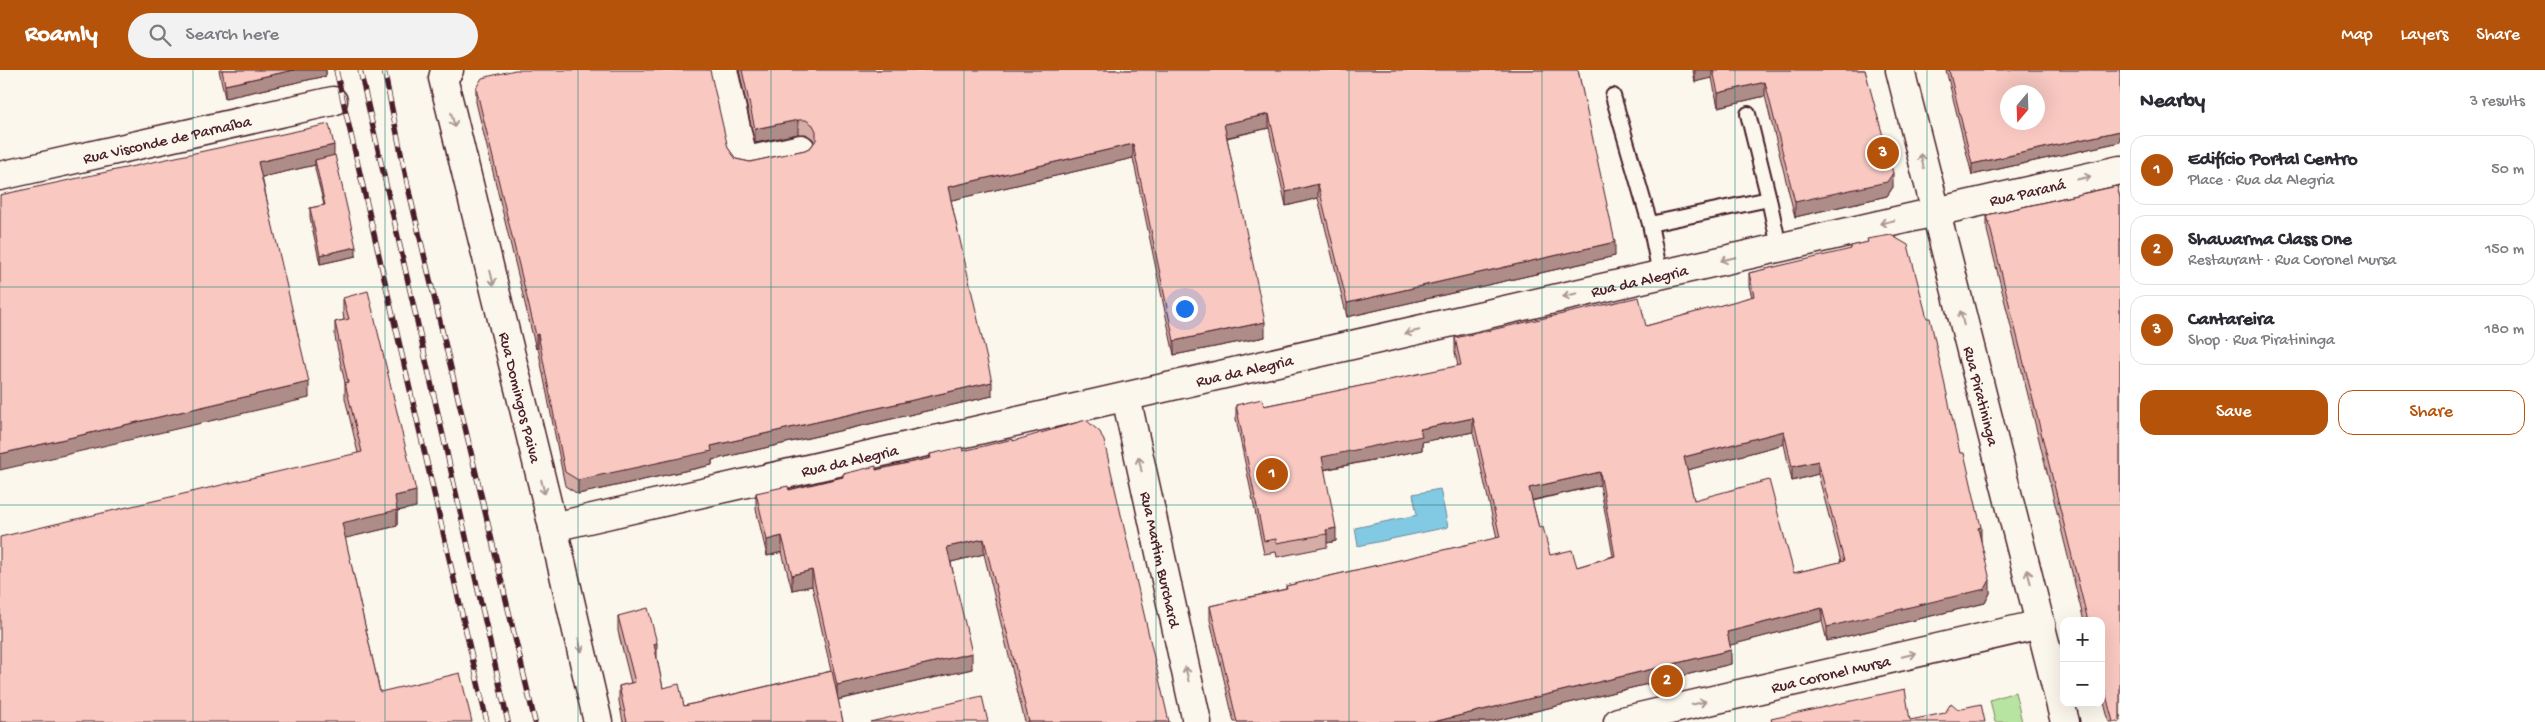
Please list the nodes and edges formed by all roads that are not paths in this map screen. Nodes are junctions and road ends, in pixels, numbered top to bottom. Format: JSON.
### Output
{"nodes":[{"id":1,"x":723,"y":70,"type":"edge"},
{"id":2,"x":1900,"y":70,"type":"edge"},
{"id":3,"x":446,"y":72,"type":"edge"},
{"id":4,"x":1613,"y":96,"type":"dead end"},
{"id":5,"x":333,"y":101,"type":"dead end"},
{"id":6,"x":1748,"y":114,"type":"dead end"},
{"id":7,"x":801,"y":149,"type":"edge"},
{"id":8,"x":2120,"y":170,"type":"edge"},
{"id":9,"x":0,"y":176,"type":"edge"},
{"id":10,"x":1769,"y":199,"type":"junction"},
{"id":11,"x":1934,"y":211,"type":"junction"},
{"id":12,"x":1650,"y":224,"type":"junction"},
{"id":13,"x":1779,"y":247,"type":"junction"},
{"id":14,"x":1660,"y":274,"type":"junction"},
{"id":15,"x":1126,"y":398,"type":"junction"},
{"id":16,"x":553,"y":527,"type":"junction"},
{"id":17,"x":2041,"y":624,"type":"junction"},
{"id":18,"x":1624,"y":721,"type":"edge"},
{"id":19,"x":598,"y":722,"type":"edge"},
{"id":20,"x":1197,"y":722,"type":"edge"},
{"id":21,"x":2065,"y":722,"type":"edge"}],
"edges":[{"from":1,"to":7,"type":"street"},
{"from":11,"to":2,"type":"street","name":"Rua Piratininga","one_way":true},
{"from":3,"to":16,"type":"street","name":"Rua Domingos Paiva","one_way":true},
{"from":4,"to":12,"type":"lane"},
{"from":5,"to":9,"type":"street","name":"Rua Visconde de Parnaíba"},
{"from":6,"to":10,"type":"lane"},
{"from":11,"to":8,"type":"street","name":"Rua Paraná","one_way":true},
{"from":10,"to":12,"type":"lane"},
{"from":10,"to":13,"type":"lane"},
{"from":11,"to":13,"type":"street","name":"Rua da Alegria","one_way":true},
{"from":17,"to":11,"type":"street","name":"Rua Piratininga","one_way":true},
{"from":12,"to":14,"type":"lane"},
{"from":13,"to":14,"type":"street","name":"Rua da Alegria","one_way":true},
{"from":14,"to":15,"type":"street","name":"Rua da Alegria","one_way":true},
{"from":15,"to":16,"type":"street","name":"Rua da Alegria"},
{"from":20,"to":15,"type":"street","name":"Rua Martim Burchard","one_way":true},
{"from":16,"to":19,"type":"street","name":"Rua Domingos Paiva","one_way":true},
{"from":18,"to":17,"type":"street","name":"Rua Coronel Mursa","one_way":true},
{"from":17,"to":21,"type":"street","name":"Rua Piratininga"}]}
